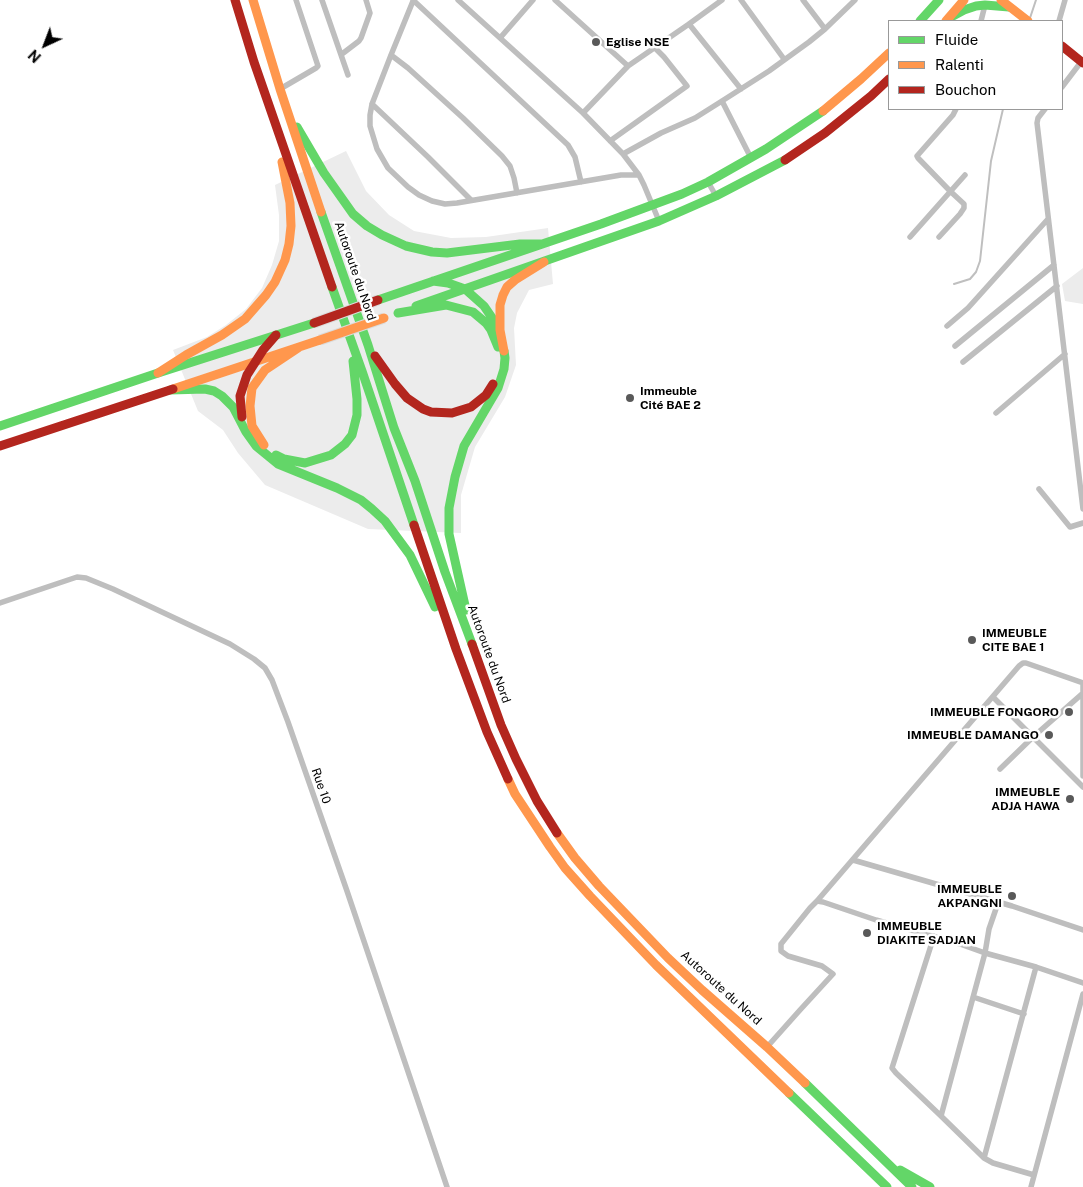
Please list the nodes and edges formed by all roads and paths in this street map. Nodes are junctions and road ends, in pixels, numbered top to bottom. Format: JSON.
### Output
{"nodes":[{"id":1,"x":235,"y":0,"type":"edge"},
{"id":2,"x":253,"y":0,"type":"edge"},
{"id":3,"x":296,"y":0,"type":"edge"},
{"id":4,"x":322,"y":0,"type":"edge"},
{"id":5,"x":366,"y":0,"type":"edge"},
{"id":6,"x":413,"y":0,"type":"edge"},
{"id":7,"x":458,"y":0,"type":"edge"},
{"id":8,"x":533,"y":0,"type":"edge"},
{"id":9,"x":555,"y":0,"type":"edge"},
{"id":10,"x":722,"y":0,"type":"edge"},
{"id":11,"x":741,"y":0,"type":"edge"},
{"id":12,"x":803,"y":0,"type":"edge"},
{"id":13,"x":856,"y":0,"type":"edge"},
{"id":14,"x":939,"y":0,"type":"edge"},
{"id":15,"x":964,"y":0,"type":"edge"},
{"id":16,"x":1001,"y":0,"type":"edge"},
{"id":17,"x":1065,"y":0,"type":"edge"},
{"id":18,"x":465,"y":2,"type":"edge"},
{"id":19,"x":988,"y":2,"type":"edge"},
{"id":20,"x":1009,"y":8,"type":"junction"},
{"id":21,"x":948,"y":19,"type":"edge"},
{"id":22,"x":921,"y":20,"type":"edge"},
{"id":23,"x":981,"y":20,"type":"edge"},
{"id":24,"x":1027,"y":20,"type":"edge"},
{"id":25,"x":1059,"y":20,"type":"edge"},
{"id":26,"x":689,"y":24,"type":"junction"},
{"id":27,"x":825,"y":29,"type":"junction"},
{"id":28,"x":500,"y":38,"type":"junction"},
{"id":29,"x":1063,"y":47,"type":"edge"},
{"id":30,"x":655,"y":48,"type":"junction"},
{"id":31,"x":342,"y":54,"type":"junction"},
{"id":32,"x":888,"y":54,"type":"edge"},
{"id":33,"x":391,"y":55,"type":"junction"},
{"id":34,"x":784,"y":59,"type":"junction"},
{"id":35,"x":1082,"y":63,"type":"edge"},
{"id":36,"x":628,"y":66,"type":"junction"},
{"id":37,"x":348,"y":75,"type":"dead end"},
{"id":38,"x":888,"y":80,"type":"edge"},
{"id":39,"x":1063,"y":86,"type":"edge"},
{"id":40,"x":280,"y":89,"type":"junction"},
{"id":41,"x":741,"y":89,"type":"junction"},
{"id":42,"x":722,"y":102,"type":"junction"},
{"id":43,"x":372,"y":104,"type":"junction"},
{"id":44,"x":270,"y":106,"type":"junction"},
{"id":45,"x":955,"y":110,"type":"edge"},
{"id":46,"x":1044,"y":110,"type":"edge"},
{"id":47,"x":582,"y":113,"type":"junction"},
{"id":48,"x":288,"y":114,"type":"junction"},
{"id":49,"x":610,"y":141,"type":"junction"},
{"id":50,"x":623,"y":154,"type":"junction"},
{"id":51,"x":751,"y":158,"type":"junction"},
{"id":52,"x":639,"y":175,"type":"junction"},
{"id":53,"x":965,"y":175,"type":"dead end"},
{"id":54,"x":580,"y":182,"type":"junction"},
{"id":55,"x":708,"y":182,"type":"junction"},
{"id":56,"x":950,"y":191,"type":"junction"},
{"id":57,"x":517,"y":193,"type":"junction"},
{"id":58,"x":716,"y":196,"type":"junction"},
{"id":59,"x":471,"y":200,"type":"junction"},
{"id":60,"x":652,"y":205,"type":"junction"},
{"id":61,"x":1048,"y":218,"type":"junction"},
{"id":62,"x":659,"y":221,"type":"junction"},
{"id":63,"x":910,"y":237,"type":"dead end"},
{"id":64,"x":939,"y":237,"type":"dead end"},
{"id":65,"x":542,"y":244,"type":"junction"},
{"id":66,"x":544,"y":262,"type":"junction"},
{"id":67,"x":1054,"y":265,"type":"junction"},
{"id":68,"x":433,"y":281,"type":"junction"},
{"id":69,"x":1057,"y":286,"type":"junction"},
{"id":70,"x":465,"y":289,"type":"junction"},
{"id":71,"x":398,"y":313,"type":"junction"},
{"id":72,"x":947,"y":326,"type":"dead end"},
{"id":73,"x":500,"y":330,"type":"junction"},
{"id":74,"x":276,"y":335,"type":"junction"},
{"id":75,"x":349,"y":337,"type":"junction"},
{"id":76,"x":368,"y":345,"type":"junction"},
{"id":77,"x":955,"y":346,"type":"dead end"},
{"id":78,"x":298,"y":348,"type":"junction"},
{"id":79,"x":1065,"y":354,"type":"junction"},
{"id":80,"x":255,"y":361,"type":"junction"},
{"id":81,"x":963,"y":362,"type":"dead end"},
{"id":82,"x":158,"y":373,"type":"junction"},
{"id":83,"x":170,"y":390,"type":"junction"},
{"id":84,"x":996,"y":413,"type":"dead end"},
{"id":85,"x":243,"y":424,"type":"junction"},
{"id":86,"x":0,"y":426,"type":"edge"},
{"id":87,"x":0,"y":446,"type":"edge"},
{"id":88,"x":1039,"y":489,"type":"dead end"},
{"id":89,"x":1083,"y":509,"type":"edge"},
{"id":90,"x":1083,"y":523,"type":"edge"},
{"id":91,"x":0,"y":603,"type":"edge"},
{"id":92,"x":474,"y":648,"type":"junction"},
{"id":93,"x":456,"y":649,"type":"junction"},
{"id":94,"x":1083,"y":683,"type":"edge"},
{"id":95,"x":1083,"y":692,"type":"edge"},
{"id":96,"x":993,"y":697,"type":"junction"},
{"id":97,"x":1033,"y":737,"type":"junction"},
{"id":98,"x":1000,"y":769,"type":"dead end"},
{"id":99,"x":1083,"y":776,"type":"edge"},
{"id":100,"x":1083,"y":787,"type":"edge"},
{"id":101,"x":853,"y":860,"type":"junction"},
{"id":102,"x":817,"y":901,"type":"junction"},
{"id":103,"x":998,"y":902,"type":"junction"},
{"id":104,"x":1083,"y":930,"type":"edge"},
{"id":105,"x":934,"y":936,"type":"junction"},
{"id":106,"x":985,"y":953,"type":"junction"},
{"id":107,"x":1036,"y":968,"type":"junction"},
{"id":108,"x":1083,"y":983,"type":"edge"},
{"id":109,"x":1083,"y":994,"type":"edge"},
{"id":110,"x":973,"y":997,"type":"junction"},
{"id":111,"x":1024,"y":1014,"type":"junction"},
{"id":112,"x":768,"y":1047,"type":"junction"},
{"id":113,"x":941,"y":1116,"type":"junction"},
{"id":114,"x":874,"y":1151,"type":"junction"},
{"id":115,"x":984,"y":1158,"type":"junction"},
{"id":116,"x":1034,"y":1176,"type":"junction"},
{"id":117,"x":447,"y":1187,"type":"edge"},
{"id":118,"x":887,"y":1187,"type":"edge"},
{"id":119,"x":912,"y":1187,"type":"edge"},
{"id":120,"x":930,"y":1187,"type":"edge"},
{"id":121,"x":1030,"y":1187,"type":"edge"}],
"edges":[{"from":1,"to":44,"type":"main road"},
{"from":2,"to":40,"type":"main road","name":"Autoroute du Nord"},
{"from":3,"to":40,"type":"street"},
{"from":4,"to":31,"type":"street"},
{"from":5,"to":31,"type":"street"},
{"from":6,"to":33,"type":"street"},
{"from":6,"to":54,"type":"street"},
{"from":7,"to":18,"type":"street"},
{"from":8,"to":28,"type":"street"},
{"from":9,"to":36,"type":"street"},
{"from":10,"to":26,"type":"street"},
{"from":11,"to":34,"type":"street"},
{"from":12,"to":27,"type":"street"},
{"from":13,"to":27,"type":"street"},
{"from":14,"to":22,"type":"main road"},
{"from":15,"to":21,"type":"main road"},
{"from":16,"to":20,"type":"main road"},
{"from":17,"to":25,"type":"street"},
{"from":18,"to":28,"type":"street"},
{"from":19,"to":20,"type":"main road"},
{"from":19,"to":21,"type":"main road"},
{"from":19,"to":23,"type":"street"},
{"from":20,"to":24,"type":"main road"},
{"from":26,"to":30,"type":"street"},
{"from":26,"to":41,"type":"street"},
{"from":27,"to":34,"type":"street"},
{"from":28,"to":47,"type":"street"},
{"from":29,"to":35,"type":"main road"},
{"from":30,"to":36,"type":"street"},
{"from":30,"to":49,"type":"street"},
{"from":31,"to":37,"type":"street"},
{"from":32,"to":51,"type":"main road"},
{"from":33,"to":43,"type":"street"},
{"from":33,"to":57,"type":"street"},
{"from":34,"to":41,"type":"street"},
{"from":35,"to":39,"type":"street"},
{"from":36,"to":47,"type":"street"},
{"from":38,"to":58,"type":"main road"},
{"from":40,"to":48,"type":"main road","name":"Autoroute du Nord"},
{"from":41,"to":42,"type":"street"},
{"from":42,"to":50,"type":"street"},
{"from":42,"to":51,"type":"street"},
{"from":43,"to":59,"type":"street"},
{"from":43,"to":59,"type":"street"},
{"from":44,"to":75,"type":"main road"},
{"from":44,"to":82,"type":"main road"},
{"from":45,"to":56,"type":"street"},
{"from":46,"to":61,"type":"street"},
{"from":47,"to":49,"type":"street"},
{"from":48,"to":65,"type":"main road"},
{"from":48,"to":76,"type":"main road","name":"Autoroute du Nord"},
{"from":49,"to":50,"type":"street"},
{"from":50,"to":52,"type":"street"},
{"from":51,"to":55,"type":"main road"},
{"from":52,"to":54,"type":"street"},
{"from":52,"to":60,"type":"street"},
{"from":53,"to":56,"type":"street"},
{"from":54,"to":57,"type":"street"},
{"from":55,"to":58,"type":"street"},
{"from":55,"to":60,"type":"main road"},
{"from":56,"to":63,"type":"street"},
{"from":56,"to":64,"type":"street"},
{"from":57,"to":59,"type":"street"},
{"from":58,"to":62,"type":"main road"},
{"from":60,"to":62,"type":"street"},
{"from":60,"to":65,"type":"main road"},
{"from":61,"to":67,"type":"street"},
{"from":61,"to":72,"type":"street"},
{"from":62,"to":66,"type":"main road"},
{"from":65,"to":68,"type":"main road"},
{"from":66,"to":70,"type":"main road"},
{"from":66,"to":73,"type":"main road"},
{"from":67,"to":69,"type":"street"},
{"from":67,"to":77,"type":"street"},
{"from":68,"to":70,"type":"main road"},
{"from":68,"to":74,"type":"main road","bridge":true},
{"from":69,"to":79,"type":"street"},
{"from":69,"to":81,"type":"street"},
{"from":70,"to":71,"type":"main road"},
{"from":70,"to":73,"type":"main road"},
{"from":71,"to":76,"type":"main road"},
{"from":71,"to":78,"type":"main road","bridge":true},
{"from":73,"to":92,"type":"main road"},
{"from":74,"to":80,"type":"main road"},
{"from":74,"to":82,"type":"main road"},
{"from":75,"to":78,"type":"main road"},
{"from":75,"to":93,"type":"main road"},
{"from":76,"to":92,"type":"main road","name":"Autoroute du Nord"},
{"from":78,"to":80,"type":"main road"},
{"from":79,"to":84,"type":"street"},
{"from":79,"to":89,"type":"street"},
{"from":80,"to":83,"type":"main road"},
{"from":80,"to":85,"type":"main road"},
{"from":82,"to":86,"type":"main road"},
{"from":83,"to":85,"type":"main road"},
{"from":83,"to":87,"type":"main road"},
{"from":85,"to":93,"type":"main road"},
{"from":88,"to":90,"type":"street"},
{"from":91,"to":117,"type":"street","name":"Rue 10"},
{"from":92,"to":112,"type":"main road","name":"Autoroute du Nord"},
{"from":93,"to":118,"type":"main road"},
{"from":94,"to":95,"type":"street"},
{"from":94,"to":96,"type":"street"},
{"from":95,"to":97,"type":"street"},
{"from":95,"to":99,"type":"street"},
{"from":96,"to":97,"type":"street"},
{"from":96,"to":101,"type":"street"},
{"from":97,"to":98,"type":"street"},
{"from":97,"to":100,"type":"street"},
{"from":101,"to":102,"type":"street"},
{"from":101,"to":103,"type":"street"},
{"from":102,"to":105,"type":"street"},
{"from":102,"to":112,"type":"street"},
{"from":103,"to":104,"type":"street"},
{"from":103,"to":106,"type":"street"},
{"from":105,"to":106,"type":"street"},
{"from":105,"to":113,"type":"street"},
{"from":106,"to":107,"type":"street"},
{"from":106,"to":110,"type":"street"},
{"from":107,"to":108,"type":"street"},
{"from":107,"to":111,"type":"street"},
{"from":109,"to":116,"type":"street"},
{"from":110,"to":111,"type":"street"},
{"from":110,"to":113,"type":"street"},
{"from":111,"to":115,"type":"street"},
{"from":112,"to":114,"type":"main road","name":"Autoroute du Nord"},
{"from":113,"to":115,"type":"street"},
{"from":114,"to":119,"type":"main road","name":"Autoroute du Nord"},
{"from":114,"to":120,"type":"main road"},
{"from":115,"to":116,"type":"street"},
{"from":116,"to":121,"type":"street"}]}
